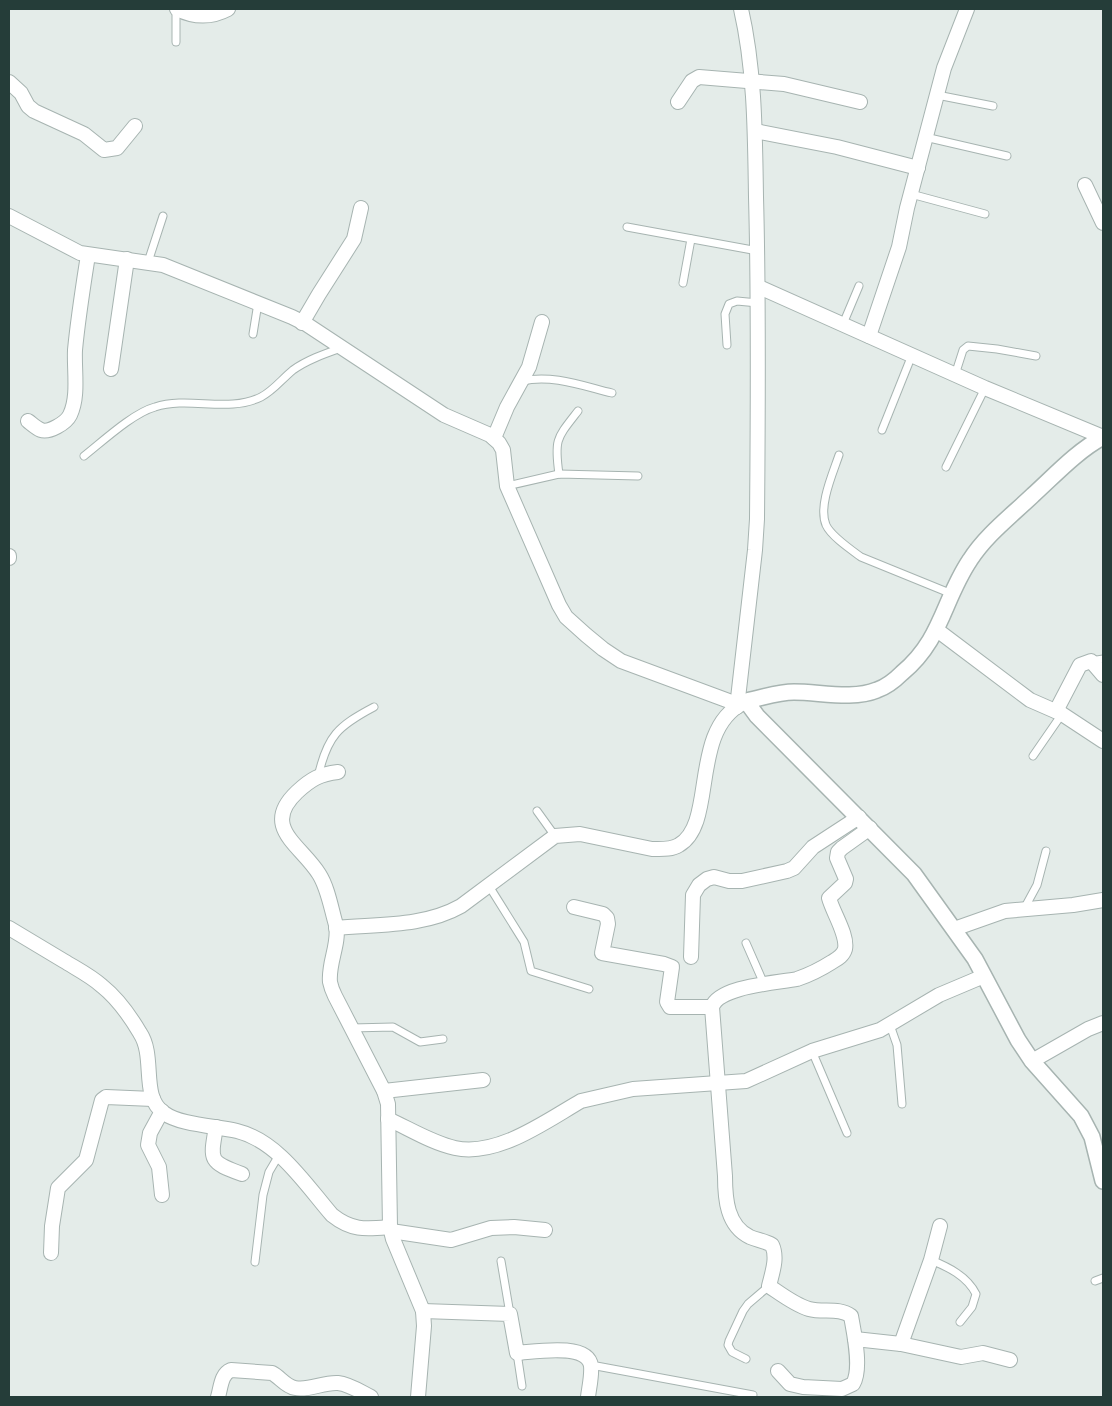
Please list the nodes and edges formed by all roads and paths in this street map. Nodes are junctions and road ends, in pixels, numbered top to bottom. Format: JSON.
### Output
{"nodes":[{"id":1,"x":176,"y":9,"type":"edge"},
{"id":2,"x":228,"y":9,"type":"edge"},
{"id":3,"x":741,"y":9,"type":"edge"},
{"id":4,"x":967,"y":9,"type":"edge"},
{"id":5,"x":176,"y":42,"type":"dead end"},
{"id":6,"x":9,"y":82,"type":"edge"},
{"id":7,"x":752,"y":82,"type":"junction"},
{"id":8,"x":937,"y":95,"type":"junction"},
{"id":9,"x":678,"y":102,"type":"dead end"},
{"id":10,"x":860,"y":102,"type":"dead end"},
{"id":11,"x":993,"y":106,"type":"dead end"},
{"id":12,"x":135,"y":126,"type":"dead end"},
{"id":13,"x":754,"y":130,"type":"junction"},
{"id":14,"x":926,"y":137,"type":"junction"},
{"id":15,"x":1007,"y":156,"type":"dead end"},
{"id":16,"x":918,"y":168,"type":"junction"},
{"id":17,"x":1085,"y":184,"type":"dead end"},
{"id":18,"x":910,"y":194,"type":"junction"},
{"id":19,"x":361,"y":208,"type":"dead end"},
{"id":20,"x":986,"y":214,"type":"dead end"},
{"id":21,"x":9,"y":216,"type":"edge"},
{"id":22,"x":163,"y":216,"type":"dead end"},
{"id":23,"x":1103,"y":223,"type":"edge"},
{"id":24,"x":627,"y":227,"type":"dead end"},
{"id":25,"x":691,"y":239,"type":"junction"},
{"id":26,"x":758,"y":251,"type":"junction"},
{"id":27,"x":88,"y":255,"type":"junction"},
{"id":28,"x":127,"y":259,"type":"junction"},
{"id":29,"x":148,"y":262,"type":"junction"},
{"id":30,"x":683,"y":284,"type":"dead end"},
{"id":31,"x":859,"y":286,"type":"dead end"},
{"id":32,"x":759,"y":287,"type":"junction"},
{"id":33,"x":258,"y":303,"type":"junction"},
{"id":34,"x":758,"y":304,"type":"junction"},
{"id":35,"x":542,"y":322,"type":"dead end"},
{"id":36,"x":302,"y":323,"type":"junction"},
{"id":37,"x":843,"y":324,"type":"junction"},
{"id":38,"x":253,"y":334,"type":"dead end"},
{"id":39,"x":869,"y":336,"type":"junction"},
{"id":40,"x":727,"y":345,"type":"dead end"},
{"id":41,"x":341,"y":348,"type":"junction"},
{"id":42,"x":912,"y":354,"type":"junction"},
{"id":43,"x":1036,"y":356,"type":"dead end"},
{"id":44,"x":112,"y":369,"type":"dead end"},
{"id":45,"x":955,"y":374,"type":"junction"},
{"id":46,"x":522,"y":381,"type":"junction"},
{"id":47,"x":985,"y":388,"type":"junction"},
{"id":48,"x":612,"y":393,"type":"dead end"},
{"id":49,"x":578,"y":411,"type":"dead end"},
{"id":50,"x":28,"y":421,"type":"dead end"},
{"id":51,"x":882,"y":430,"type":"dead end"},
{"id":52,"x":1103,"y":437,"type":"edge"},
{"id":53,"x":494,"y":438,"type":"junction"},
{"id":54,"x":839,"y":455,"type":"dead end"},
{"id":55,"x":84,"y":456,"type":"dead end"},
{"id":56,"x":946,"y":467,"type":"dead end"},
{"id":57,"x":559,"y":474,"type":"junction"},
{"id":58,"x":638,"y":476,"type":"dead end"},
{"id":59,"x":507,"y":486,"type":"junction"},
{"id":60,"x":953,"y":594,"type":"junction"},
{"id":61,"x":937,"y":630,"type":"junction"},
{"id":62,"x":1097,"y":660,"type":"edge"},
{"id":63,"x":1103,"y":675,"type":"edge"},
{"id":64,"x":740,"y":704,"type":"junction"},
{"id":65,"x":374,"y":707,"type":"dead end"},
{"id":66,"x":1059,"y":713,"type":"junction"},
{"id":67,"x":1103,"y":741,"type":"edge"},
{"id":68,"x":1034,"y":756,"type":"dead end"},
{"id":69,"x":338,"y":772,"type":"dead end"},
{"id":70,"x":318,"y":776,"type":"junction"},
{"id":71,"x":537,"y":811,"type":"dead end"},
{"id":72,"x":859,"y":817,"type":"junction"},
{"id":73,"x":870,"y":828,"type":"junction"},
{"id":74,"x":555,"y":836,"type":"junction"},
{"id":75,"x":1046,"y":852,"type":"dead end"},
{"id":76,"x":488,"y":886,"type":"junction"},
{"id":77,"x":1103,"y":900,"type":"edge"},
{"id":78,"x":574,"y":907,"type":"dead end"},
{"id":79,"x":1024,"y":908,"type":"junction"},
{"id":80,"x":9,"y":928,"type":"edge"},
{"id":81,"x":336,"y":928,"type":"junction"},
{"id":82,"x":954,"y":929,"type":"junction"},
{"id":83,"x":746,"y":943,"type":"dead end"},
{"id":84,"x":691,"y":957,"type":"dead end"},
{"id":85,"x":984,"y":976,"type":"junction"},
{"id":86,"x":764,"y":985,"type":"junction"},
{"id":87,"x":589,"y":989,"type":"dead end"},
{"id":88,"x":712,"y":1007,"type":"junction"},
{"id":89,"x":1103,"y":1023,"type":"edge"},
{"id":90,"x":890,"y":1025,"type":"junction"},
{"id":91,"x":352,"y":1028,"type":"junction"},
{"id":92,"x":443,"y":1039,"type":"dead end"},
{"id":93,"x":812,"y":1051,"type":"junction"},
{"id":94,"x":1032,"y":1061,"type":"junction"},
{"id":95,"x":483,"y":1080,"type":"dead end"},
{"id":96,"x":718,"y":1084,"type":"junction"},
{"id":97,"x":384,"y":1091,"type":"junction"},
{"id":98,"x":153,"y":1099,"type":"junction"},
{"id":99,"x":902,"y":1104,"type":"dead end"},
{"id":100,"x":162,"y":1111,"type":"junction"},
{"id":101,"x":388,"y":1119,"type":"junction"},
{"id":102,"x":216,"y":1127,"type":"junction"},
{"id":103,"x":847,"y":1133,"type":"dead end"},
{"id":104,"x":280,"y":1155,"type":"junction"},
{"id":105,"x":242,"y":1174,"type":"dead end"},
{"id":106,"x":1103,"y":1181,"type":"edge"},
{"id":107,"x":162,"y":1195,"type":"dead end"},
{"id":108,"x":940,"y":1226,"type":"dead end"},
{"id":109,"x":391,"y":1229,"type":"junction"},
{"id":110,"x":545,"y":1230,"type":"dead end"},
{"id":111,"x":52,"y":1253,"type":"dead end"},
{"id":112,"x":931,"y":1260,"type":"junction"},
{"id":113,"x":501,"y":1261,"type":"dead end"},
{"id":114,"x":255,"y":1262,"type":"dead end"},
{"id":115,"x":1103,"y":1278,"type":"edge"},
{"id":116,"x":1095,"y":1281,"type":"dead end"},
{"id":117,"x":768,"y":1286,"type":"junction"},
{"id":118,"x":423,"y":1311,"type":"junction"},
{"id":119,"x":510,"y":1314,"type":"junction"},
{"id":120,"x":960,"y":1322,"type":"dead end"},
{"id":121,"x":855,"y":1339,"type":"junction"},
{"id":122,"x":901,"y":1344,"type":"junction"},
{"id":123,"x":517,"y":1353,"type":"junction"},
{"id":124,"x":746,"y":1359,"type":"dead end"},
{"id":125,"x":1010,"y":1360,"type":"dead end"},
{"id":126,"x":591,"y":1365,"type":"junction"},
{"id":127,"x":778,"y":1370,"type":"dead end"},
{"id":128,"x":522,"y":1386,"type":"dead end"},
{"id":129,"x":753,"y":1395,"type":"dead end"},
{"id":130,"x":218,"y":1397,"type":"edge"},
{"id":131,"x":371,"y":1397,"type":"edge"},
{"id":132,"x":418,"y":1397,"type":"edge"},
{"id":133,"x":588,"y":1397,"type":"edge"}],
"edges":[{"from":1,"to":2,"type":"street"},
{"from":1,"to":5,"type":"lane"},
{"from":3,"to":7,"type":"street"},
{"from":4,"to":8,"type":"street"},
{"from":6,"to":12,"type":"street"},
{"from":7,"to":9,"type":"street"},
{"from":7,"to":10,"type":"street"},
{"from":7,"to":13,"type":"street"},
{"from":8,"to":11,"type":"lane"},
{"from":8,"to":14,"type":"street"},
{"from":13,"to":16,"type":"street"},
{"from":13,"to":26,"type":"street"},
{"from":14,"to":15,"type":"lane"},
{"from":14,"to":16,"type":"street"},
{"from":16,"to":18,"type":"street"},
{"from":17,"to":23,"type":"street"},
{"from":18,"to":20,"type":"lane"},
{"from":18,"to":39,"type":"street"},
{"from":19,"to":36,"type":"street"},
{"from":21,"to":27,"type":"street"},
{"from":22,"to":29,"type":"lane"},
{"from":24,"to":25,"type":"lane"},
{"from":25,"to":26,"type":"lane"},
{"from":25,"to":30,"type":"lane"},
{"from":26,"to":32,"type":"street"},
{"from":27,"to":28,"type":"street"},
{"from":27,"to":50,"type":"street"},
{"from":28,"to":29,"type":"street"},
{"from":28,"to":44,"type":"street"},
{"from":29,"to":33,"type":"street"},
{"from":31,"to":37,"type":"lane"},
{"from":32,"to":34,"type":"street"},
{"from":32,"to":37,"type":"street"},
{"from":33,"to":36,"type":"street"},
{"from":33,"to":38,"type":"lane"},
{"from":34,"to":40,"type":"lane"},
{"from":34,"to":64,"type":"street"},
{"from":35,"to":46,"type":"street"},
{"from":36,"to":41,"type":"street"},
{"from":37,"to":39,"type":"street"},
{"from":39,"to":42,"type":"street"},
{"from":41,"to":53,"type":"street"},
{"from":41,"to":55,"type":"lane"},
{"from":42,"to":45,"type":"street"},
{"from":42,"to":51,"type":"lane"},
{"from":43,"to":45,"type":"lane"},
{"from":45,"to":47,"type":"street"},
{"from":46,"to":48,"type":"lane"},
{"from":46,"to":53,"type":"street"},
{"from":47,"to":52,"type":"street"},
{"from":47,"to":56,"type":"lane"},
{"from":49,"to":57,"type":"lane"},
{"from":52,"to":60,"type":"street"},
{"from":53,"to":59,"type":"street"},
{"from":54,"to":60,"type":"lane"},
{"from":57,"to":58,"type":"lane"},
{"from":57,"to":59,"type":"lane"},
{"from":59,"to":64,"type":"street"},
{"from":60,"to":61,"type":"street"},
{"from":61,"to":64,"type":"street"},
{"from":61,"to":66,"type":"street"},
{"from":62,"to":63,"type":"street"},
{"from":62,"to":66,"type":"street"},
{"from":64,"to":72,"type":"street"},
{"from":64,"to":74,"type":"street"},
{"from":65,"to":70,"type":"lane"},
{"from":66,"to":67,"type":"street"},
{"from":66,"to":68,"type":"lane"},
{"from":69,"to":70,"type":"street"},
{"from":70,"to":81,"type":"street"},
{"from":71,"to":74,"type":"lane"},
{"from":72,"to":73,"type":"street"},
{"from":72,"to":84,"type":"street"},
{"from":73,"to":82,"type":"street"},
{"from":73,"to":86,"type":"street"},
{"from":74,"to":76,"type":"street"},
{"from":75,"to":79,"type":"lane"},
{"from":76,"to":81,"type":"street"},
{"from":76,"to":87,"type":"lane"},
{"from":77,"to":79,"type":"street"},
{"from":78,"to":88,"type":"street"},
{"from":79,"to":82,"type":"street"},
{"from":80,"to":98,"type":"street"},
{"from":81,"to":91,"type":"street"},
{"from":82,"to":85,"type":"street"},
{"from":83,"to":86,"type":"lane"},
{"from":85,"to":90,"type":"street"},
{"from":85,"to":94,"type":"street"},
{"from":86,"to":88,"type":"street"},
{"from":88,"to":96,"type":"street"},
{"from":89,"to":94,"type":"street"},
{"from":90,"to":93,"type":"street"},
{"from":90,"to":99,"type":"lane"},
{"from":91,"to":92,"type":"lane"},
{"from":91,"to":97,"type":"street"},
{"from":93,"to":96,"type":"street"},
{"from":93,"to":103,"type":"lane"},
{"from":94,"to":106,"type":"street"},
{"from":95,"to":97,"type":"street"},
{"from":96,"to":101,"type":"street"},
{"from":96,"to":117,"type":"street"},
{"from":97,"to":101,"type":"street"},
{"from":98,"to":100,"type":"street"},
{"from":98,"to":111,"type":"street"},
{"from":100,"to":102,"type":"street"},
{"from":100,"to":107,"type":"street"},
{"from":101,"to":109,"type":"street"},
{"from":102,"to":104,"type":"street"},
{"from":102,"to":105,"type":"street"},
{"from":104,"to":109,"type":"street"},
{"from":104,"to":114,"type":"lane"},
{"from":108,"to":112,"type":"street"},
{"from":109,"to":110,"type":"street"},
{"from":109,"to":118,"type":"street"},
{"from":112,"to":120,"type":"lane"},
{"from":112,"to":122,"type":"street"},
{"from":113,"to":119,"type":"lane"},
{"from":115,"to":116,"type":"lane"},
{"from":117,"to":121,"type":"street"},
{"from":117,"to":124,"type":"lane"},
{"from":118,"to":119,"type":"street"},
{"from":118,"to":132,"type":"street"},
{"from":119,"to":123,"type":"street"},
{"from":121,"to":122,"type":"street"},
{"from":121,"to":127,"type":"street"},
{"from":122,"to":125,"type":"street"},
{"from":123,"to":126,"type":"street"},
{"from":123,"to":128,"type":"lane"},
{"from":126,"to":129,"type":"lane"},
{"from":126,"to":133,"type":"street"},
{"from":130,"to":131,"type":"street"}]}
